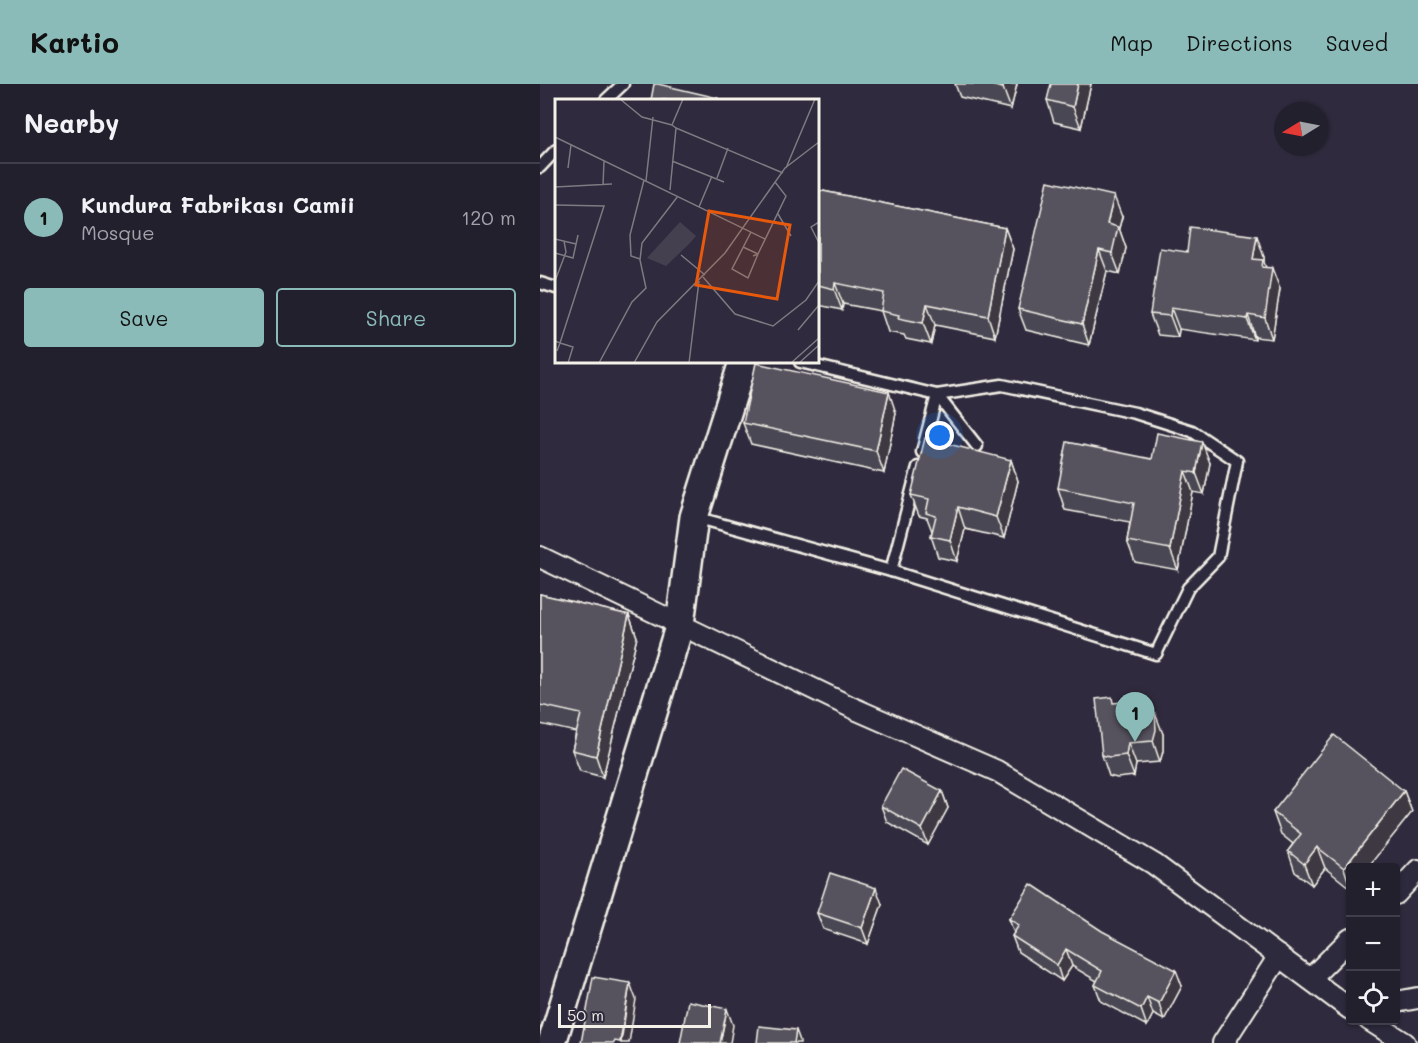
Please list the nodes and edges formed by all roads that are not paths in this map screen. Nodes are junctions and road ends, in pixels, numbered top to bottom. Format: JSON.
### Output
{"nodes":[{"id":1,"x":623,"y":84,"type":"edge"},
{"id":2,"x":607,"y":99,"type":"edge"},
{"id":3,"x":555,"y":151,"type":"edge"},
{"id":4,"x":540,"y":167,"type":"edge"},
{"id":5,"x":540,"y":283,"type":"edge"},
{"id":6,"x":555,"y":288,"type":"edge"},
{"id":7,"x":743,"y":363,"type":"edge"},
{"id":8,"x":804,"y":363,"type":"edge"},
{"id":9,"x":937,"y":395,"type":"junction"},
{"id":10,"x":976,"y":446,"type":"dead end"},
{"id":11,"x":694,"y":517,"type":"junction"},
{"id":12,"x":540,"y":557,"type":"edge"},
{"id":13,"x":891,"y":571,"type":"junction"},
{"id":14,"x":680,"y":624,"type":"junction"},
{"id":15,"x":1418,"y":870,"type":"edge"},
{"id":16,"x":1400,"y":889,"type":"edge"},
{"id":17,"x":1346,"y":943,"type":"edge"},
{"id":18,"x":1279,"y":956,"type":"junction"},
{"id":19,"x":1310,"y":979,"type":"junction"},
{"id":20,"x":1418,"y":998,"type":"edge"},
{"id":21,"x":1400,"y":1001,"type":"edge"},
{"id":22,"x":1346,"y":1006,"type":"edge"},
{"id":23,"x":1377,"y":1025,"type":"edge"},
{"id":24,"x":552,"y":1043,"type":"edge"},
{"id":25,"x":1223,"y":1043,"type":"edge"},
{"id":26,"x":1405,"y":1043,"type":"edge"}],
"edges":[{"from":1,"to":2,"type":"lane"},
{"from":3,"to":4,"type":"lane"},
{"from":5,"to":6,"type":"lane"},
{"from":7,"to":11,"type":"street"},
{"from":8,"to":9,"type":"lane"},
{"from":9,"to":10,"type":"lane"},
{"from":9,"to":13,"type":"lane"},
{"from":9,"to":13,"type":"lane"},
{"from":11,"to":13,"type":"lane"},
{"from":11,"to":14,"type":"street"},
{"from":12,"to":14,"type":"street"},
{"from":14,"to":18,"type":"street"},
{"from":14,"to":24,"type":"street"},
{"from":15,"to":16,"type":"street"},
{"from":17,"to":19,"type":"street"},
{"from":18,"to":19,"type":"street"},
{"from":18,"to":25,"type":"street"},
{"from":19,"to":22,"type":"street"},
{"from":20,"to":21,"type":"street"},
{"from":23,"to":26,"type":"street"}]}
